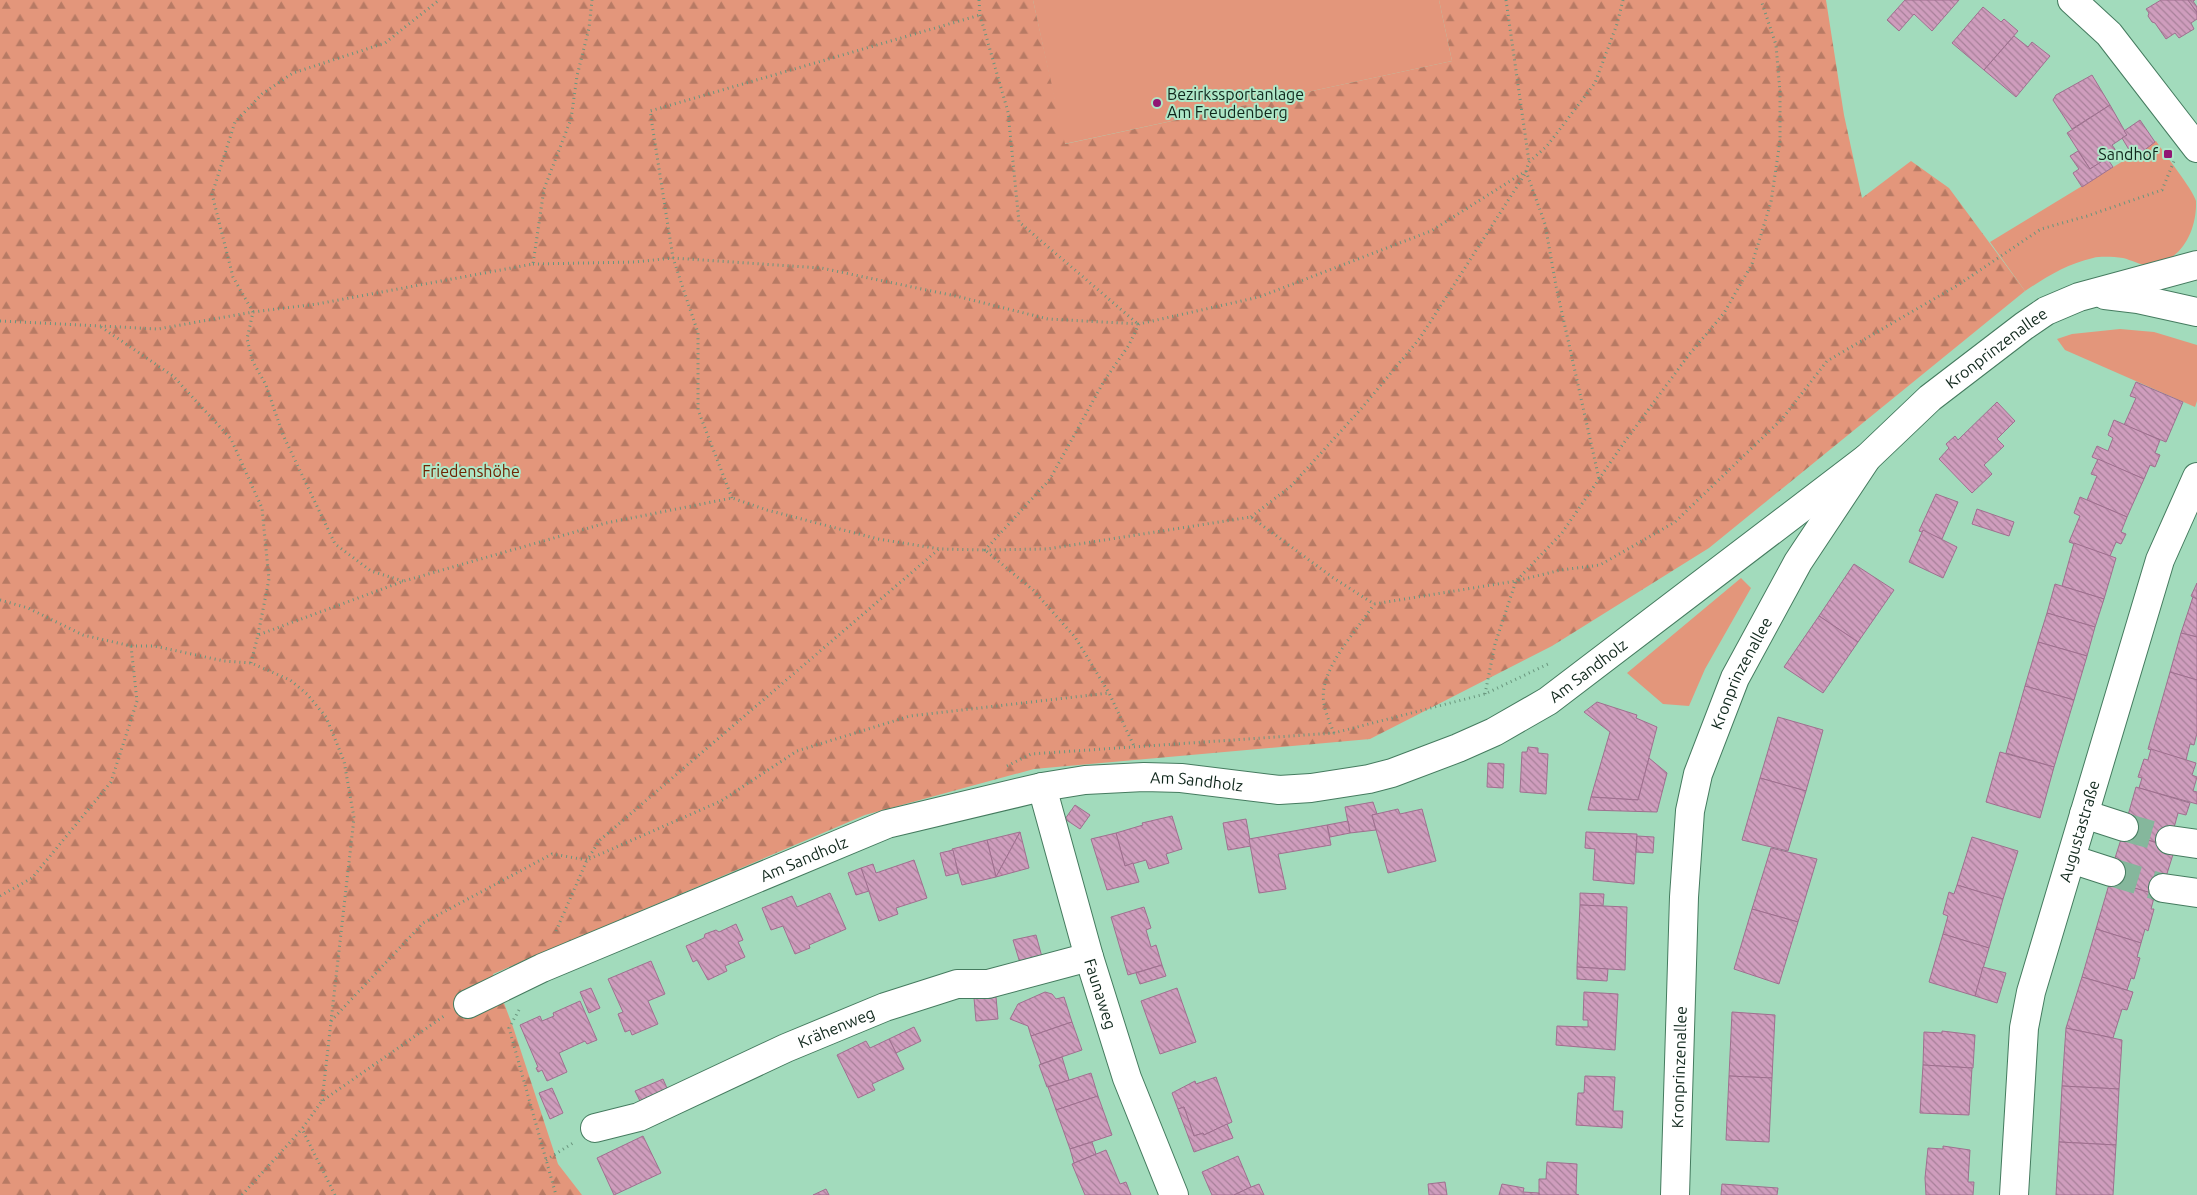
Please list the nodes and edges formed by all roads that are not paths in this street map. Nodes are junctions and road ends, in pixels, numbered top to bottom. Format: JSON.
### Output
{"nodes":[{"id":1,"x":2072,"y":0,"type":"edge"},
{"id":2,"x":2191,"y":141,"type":"edge"},
{"id":3,"x":2197,"y":161,"type":"edge"},
{"id":4,"x":2197,"y":265,"type":"edge"},
{"id":5,"x":2094,"y":294,"type":"junction"},
{"id":6,"x":2197,"y":312,"type":"edge"},
{"id":7,"x":1866,"y":458,"type":"junction"},
{"id":8,"x":2197,"y":477,"type":"edge"},
{"id":9,"x":1042,"y":787,"type":"junction"},
{"id":10,"x":2084,"y":814,"type":"junction"},
{"id":11,"x":2124,"y":827,"type":"tunnel mouth"},
{"id":12,"x":2170,"y":840,"type":"tunnel mouth"},
{"id":13,"x":2197,"y":844,"type":"edge"},
{"id":14,"x":2071,"y":859,"type":"junction"},
{"id":15,"x":2111,"y":872,"type":"tunnel mouth"},
{"id":16,"x":2163,"y":888,"type":"tunnel mouth"},
{"id":17,"x":2197,"y":893,"type":"edge"},
{"id":18,"x":1089,"y":957,"type":"junction"},
{"id":19,"x":468,"y":1004,"type":"road end"},
{"id":20,"x":595,"y":1128,"type":"road end"},
{"id":21,"x":1174,"y":1195,"type":"edge"},
{"id":22,"x":1674,"y":1195,"type":"edge"},
{"id":23,"x":2014,"y":1195,"type":"edge"}],
"edges":[{"from":1,"to":2,"type":"street"},
{"from":2,"to":3,"type":"street"},
{"from":4,"to":5,"type":"street","name":"Kronprinzenallee"},
{"from":5,"to":6,"type":"street","name":"Kronprinzenallee"},
{"from":5,"to":7,"type":"street","name":"Kronprinzenallee"},
{"from":7,"to":9,"type":"street","name":"Am Sandholz"},
{"from":7,"to":22,"type":"street","name":"Kronprinzenallee"},
{"from":8,"to":10,"type":"street","name":"Augustastraße"},
{"from":9,"to":18,"type":"street","name":"Faunaweg"},
{"from":9,"to":19,"type":"street","name":"Am Sandholz"},
{"from":10,"to":11,"type":"street"},
{"from":10,"to":14,"type":"street","name":"Augustastraße"},
{"from":12,"to":13,"type":"street"},
{"from":14,"to":15,"type":"street"},
{"from":14,"to":23,"type":"street","name":"Augustastraße"},
{"from":16,"to":17,"type":"street"},
{"from":18,"to":20,"type":"street","name":"Krähenweg"},
{"from":18,"to":21,"type":"street","name":"Faunaweg"}]}
